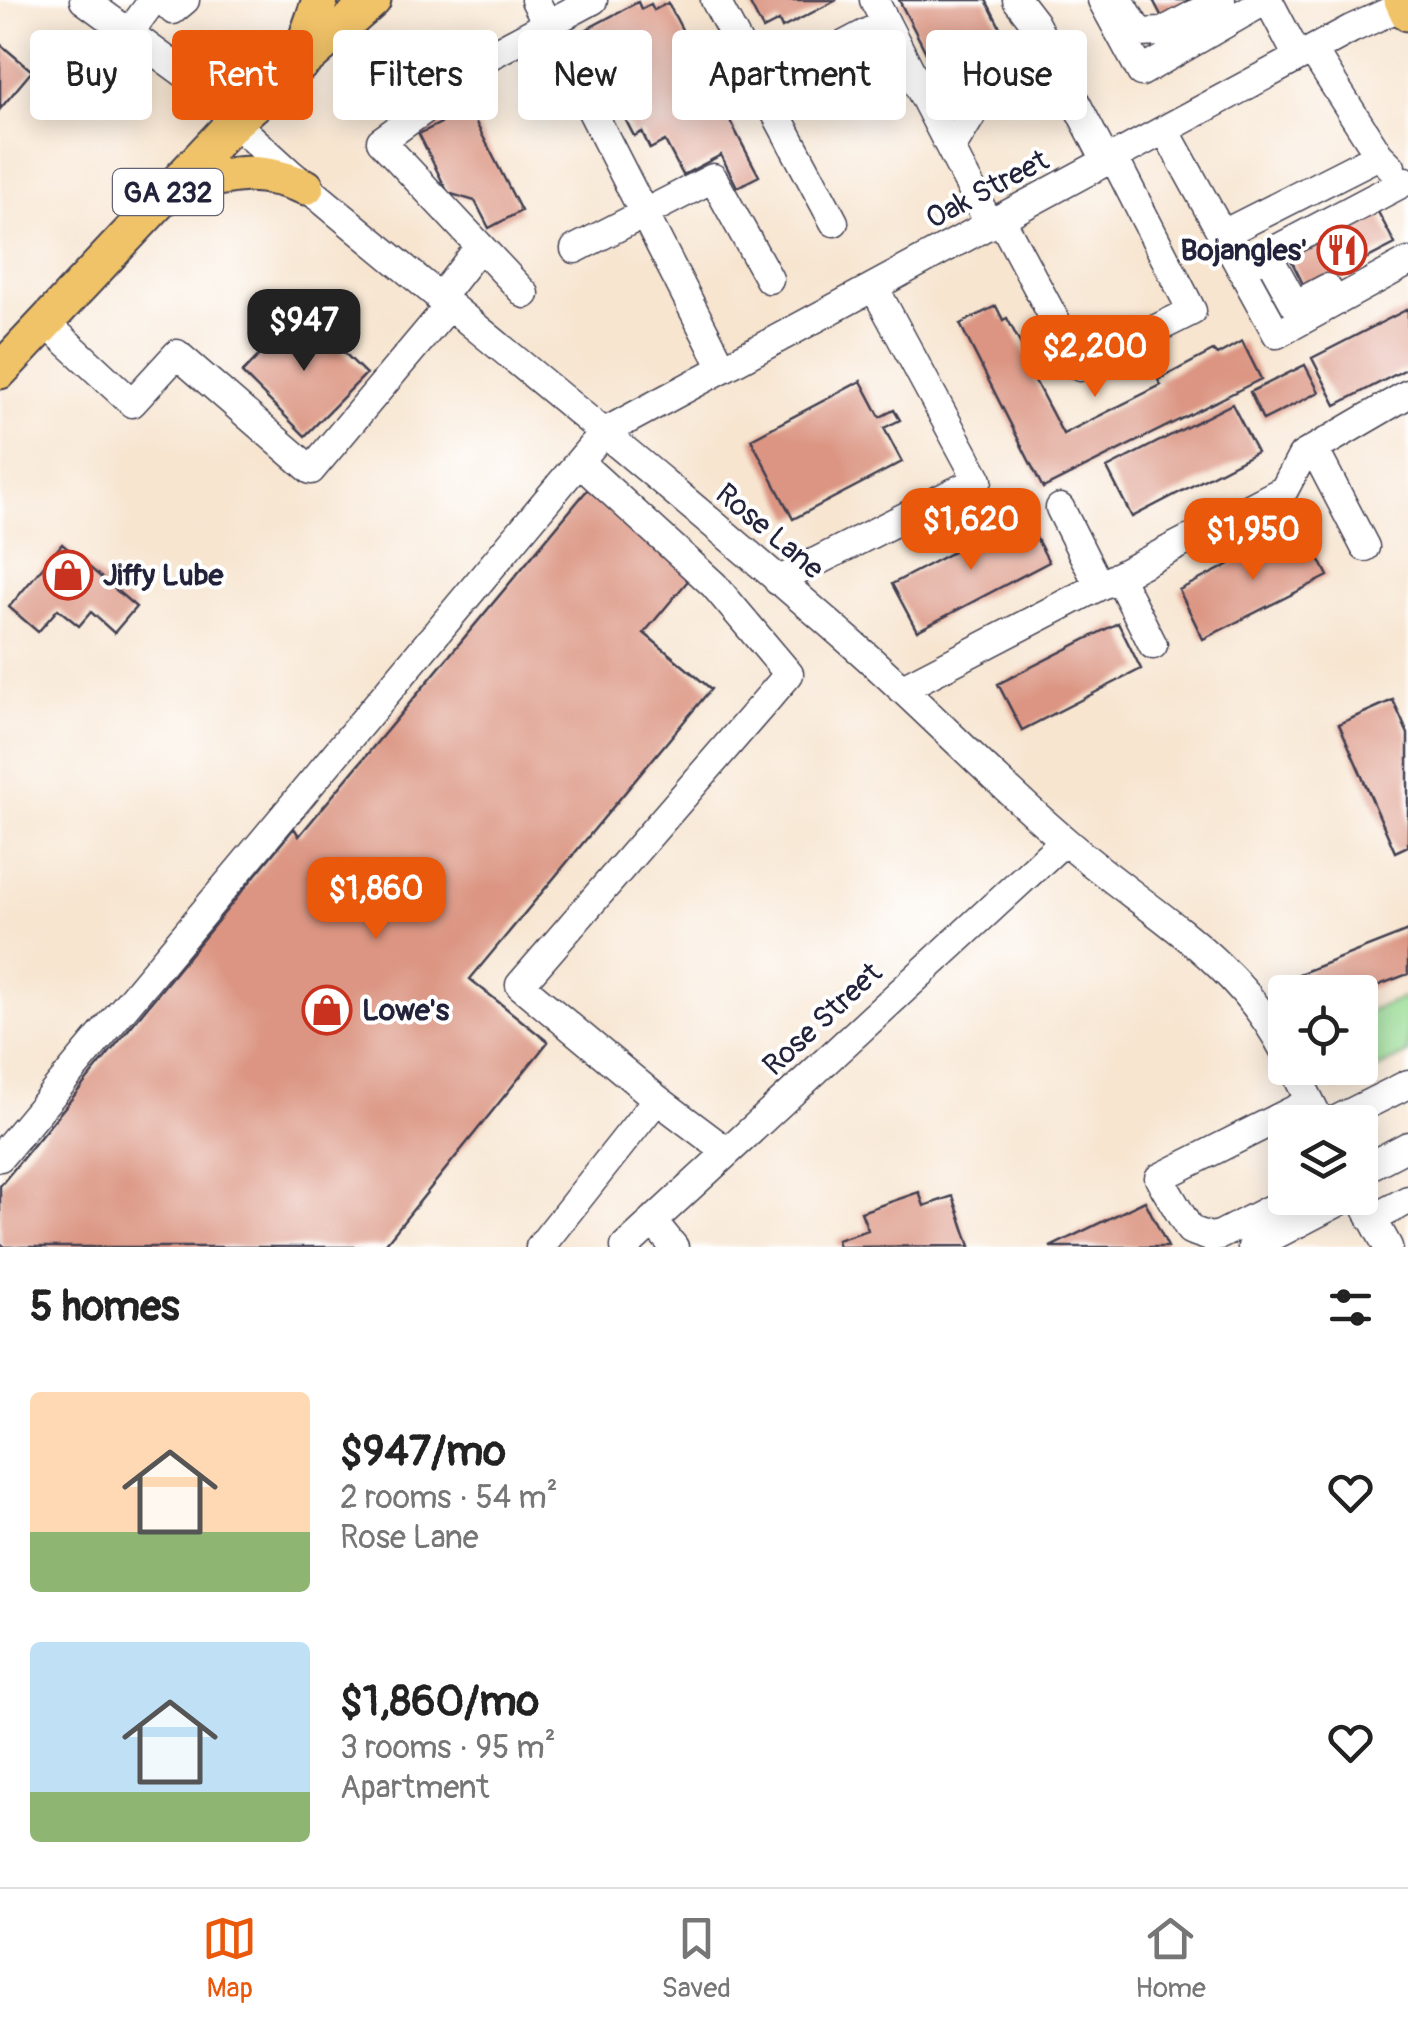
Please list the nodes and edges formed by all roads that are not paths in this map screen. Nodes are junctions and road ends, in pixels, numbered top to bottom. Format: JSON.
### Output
{"nodes":[{"id":1,"x":84,"y":0,"type":"edge"},
{"id":2,"x":153,"y":0,"type":"edge"},
{"id":3,"x":162,"y":0,"type":"edge"},
{"id":4,"x":185,"y":0,"type":"edge"},
{"id":5,"x":320,"y":0,"type":"edge"},
{"id":6,"x":373,"y":0,"type":"edge"},
{"id":7,"x":593,"y":0,"type":"edge"},
{"id":8,"x":715,"y":0,"type":"edge"},
{"id":9,"x":732,"y":0,"type":"edge"},
{"id":10,"x":1017,"y":0,"type":"edge"},
{"id":11,"x":1102,"y":0,"type":"edge"},
{"id":12,"x":1122,"y":0,"type":"edge"},
{"id":13,"x":1221,"y":0,"type":"edge"},
{"id":14,"x":1267,"y":0,"type":"edge"},
{"id":15,"x":1404,"y":6,"type":"edge"},
{"id":16,"x":880,"y":11,"type":"edge"},
{"id":17,"x":541,"y":12,"type":"edge"},
{"id":18,"x":125,"y":30,"type":"edge"},
{"id":19,"x":131,"y":30,"type":"edge"},
{"id":20,"x":309,"y":30,"type":"edge"},
{"id":21,"x":731,"y":30,"type":"edge"},
{"id":22,"x":748,"y":30,"type":"edge"},
{"id":23,"x":851,"y":30,"type":"edge"},
{"id":24,"x":1038,"y":30,"type":"edge"},
{"id":25,"x":498,"y":45,"type":"edge"},
{"id":26,"x":152,"y":50,"type":"edge"},
{"id":27,"x":313,"y":52,"type":"edge"},
{"id":28,"x":1305,"y":54,"type":"junction"},
{"id":29,"x":236,"y":120,"type":"edge"},
{"id":30,"x":410,"y":120,"type":"edge"},
{"id":31,"x":779,"y":120,"type":"edge"},
{"id":32,"x":969,"y":120,"type":"edge"},
{"id":33,"x":1087,"y":120,"type":"edge"},
{"id":34,"x":234,"y":122,"type":"junction"},
{"id":35,"x":1165,"y":130,"type":"junction"},
{"id":36,"x":951,"y":149,"type":"junction"},
{"id":37,"x":1110,"y":159,"type":"junction"},
{"id":38,"x":1398,"y":168,"type":"edge"},
{"id":39,"x":306,"y":187,"type":"junction"},
{"id":40,"x":169,"y":191,"type":"junction"},
{"id":41,"x":643,"y":212,"type":"junction"},
{"id":42,"x":834,"y":222,"type":"dead end"},
{"id":43,"x":995,"y":222,"type":"junction"},
{"id":44,"x":1222,"y":234,"type":"junction"},
{"id":45,"x":480,"y":246,"type":"junction"},
{"id":46,"x":1408,"y":247,"type":"edge"},
{"id":47,"x":575,"y":249,"type":"dead end"},
{"id":48,"x":1267,"y":254,"type":"junction"},
{"id":49,"x":1408,"y":262,"type":"edge"},
{"id":50,"x":1241,"y":268,"type":"junction"},
{"id":51,"x":769,"y":279,"type":"dead end"},
{"id":52,"x":874,"y":287,"type":"junction"},
{"id":53,"x":526,"y":294,"type":"dead end"},
{"id":54,"x":444,"y":303,"type":"junction"},
{"id":55,"x":46,"y":323,"type":"junction"},
{"id":56,"x":3,"y":362,"type":"edge"},
{"id":57,"x":723,"y":368,"type":"junction"},
{"id":58,"x":1408,"y":394,"type":"edge"},
{"id":59,"x":603,"y":433,"type":"junction"},
{"id":60,"x":1314,"y":448,"type":"junction"},
{"id":61,"x":579,"y":462,"type":"junction"},
{"id":62,"x":1060,"y":508,"type":"dead end"},
{"id":63,"x":1366,"y":546,"type":"dead end"},
{"id":64,"x":778,"y":581,"type":"junction"},
{"id":65,"x":1108,"y":581,"type":"junction"},
{"id":66,"x":1153,"y":645,"type":"dead end"},
{"id":67,"x":901,"y":689,"type":"junction"},
{"id":68,"x":1064,"y":840,"type":"junction"},
{"id":69,"x":1268,"y":1023,"type":"edge"},
{"id":70,"x":1408,"y":1084,"type":"edge"},
{"id":71,"x":658,"y":1099,"type":"junction"},
{"id":72,"x":1366,"y":1105,"type":"edge"},
{"id":73,"x":1268,"y":1132,"type":"edge"},
{"id":74,"x":1408,"y":1146,"type":"edge"},
{"id":75,"x":726,"y":1151,"type":"junction"},
{"id":76,"x":0,"y":1157,"type":"edge"},
{"id":77,"x":1378,"y":1162,"type":"edge"},
{"id":78,"x":1408,"y":1200,"type":"edge"},
{"id":79,"x":1378,"y":1205,"type":"edge"},
{"id":80,"x":1268,"y":1209,"type":"edge"},
{"id":81,"x":1313,"y":1215,"type":"edge"},
{"id":82,"x":1370,"y":1215,"type":"edge"},
{"id":83,"x":652,"y":1220,"type":"junction"},
{"id":84,"x":540,"y":1247,"type":"edge"},
{"id":85,"x":625,"y":1247,"type":"edge"},
{"id":86,"x":674,"y":1247,"type":"edge"},
{"id":87,"x":1252,"y":1247,"type":"edge"},
{"id":88,"x":1388,"y":1247,"type":"edge"}],
"edges":[{"from":1,"to":18,"type":"street","name":"Rose Lane"},
{"from":2,"to":19,"type":"street"},
{"from":3,"to":4,"type":"street"},
{"from":5,"to":20,"type":"main road"},
{"from":6,"to":27,"type":"main road","number":"GA 232"},
{"from":7,"to":17,"type":"street"},
{"from":8,"to":21,"type":"street"},
{"from":9,"to":22,"type":"street"},
{"from":10,"to":24,"type":"street"},
{"from":11,"to":14,"type":"street"},
{"from":12,"to":13,"type":"street"},
{"from":14,"to":28,"type":"street"},
{"from":15,"to":28,"type":"street","name":"Oak Street"},
{"from":16,"to":23,"type":"street"},
{"from":16,"to":36,"type":"street"},
{"from":17,"to":25,"type":"street"},
{"from":17,"to":41,"type":"street"},
{"from":26,"to":34,"type":"street","name":"Rose Lane"},
{"from":28,"to":35,"type":"street","name":"Oak Street"},
{"from":28,"to":38,"type":"street"},
{"from":29,"to":34,"type":"main road","number":"GA 232"},
{"from":30,"to":45,"type":"street"},
{"from":31,"to":42,"type":"street"},
{"from":32,"to":36,"type":"street"},
{"from":33,"to":37,"type":"street"},
{"from":34,"to":39,"type":"street","name":"Rose Lane"},
{"from":34,"to":40,"type":"main road","number":"GA 232"},
{"from":35,"to":37,"type":"street","name":"Oak Street"},
{"from":35,"to":44,"type":"street"},
{"from":36,"to":43,"type":"street"},
{"from":37,"to":43,"type":"street","name":"Oak Street"},
{"from":37,"to":43,"type":"street"},
{"from":38,"to":44,"type":"street"},
{"from":38,"to":48,"type":"street"},
{"from":39,"to":40,"type":"main road"},
{"from":39,"to":54,"type":"street","name":"Rose Lane"},
{"from":40,"to":55,"type":"main road","number":"GA 232"},
{"from":41,"to":47,"type":"street"},
{"from":41,"to":51,"type":"street"},
{"from":41,"to":57,"type":"street"},
{"from":43,"to":52,"type":"street","name":"Oak Street"},
{"from":44,"to":50,"type":"street"},
{"from":45,"to":53,"type":"street"},
{"from":45,"to":54,"type":"street"},
{"from":46,"to":48,"type":"street"},
{"from":48,"to":50,"type":"street"},
{"from":49,"to":50,"type":"street"},
{"from":52,"to":57,"type":"street","name":"Oak Street"},
{"from":52,"to":64,"type":"street"},
{"from":54,"to":55,"type":"street"},
{"from":54,"to":59,"type":"street","name":"Rose Lane"},
{"from":55,"to":56,"type":"main road","number":"GA 232"},
{"from":57,"to":59,"type":"street","name":"Oak Street"},
{"from":58,"to":60,"type":"street"},
{"from":59,"to":61,"type":"street"},
{"from":59,"to":64,"type":"street","name":"Rose Lane"},
{"from":60,"to":63,"type":"street"},
{"from":60,"to":65,"type":"street"},
{"from":61,"to":71,"type":"street"},
{"from":61,"to":76,"type":"street"},
{"from":62,"to":65,"type":"street"},
{"from":64,"to":67,"type":"street","name":"Rose Lane"},
{"from":65,"to":66,"type":"street"},
{"from":65,"to":67,"type":"street"},
{"from":67,"to":68,"type":"street","name":"Rose Lane"},
{"from":68,"to":69,"type":"street","name":"Rose Lane"},
{"from":68,"to":75,"type":"street","name":"Rose Street"},
{"from":70,"to":72,"type":"street"},
{"from":71,"to":75,"type":"street"},
{"from":71,"to":84,"type":"street"},
{"from":73,"to":80,"type":"street"},
{"from":74,"to":77,"type":"street"},
{"from":75,"to":83,"type":"street","name":"Rose Street"},
{"from":78,"to":79,"type":"street"},
{"from":81,"to":87,"type":"street"},
{"from":82,"to":88,"type":"street"},
{"from":83,"to":85,"type":"street","name":"Rose Street"},
{"from":83,"to":86,"type":"street"}]}
